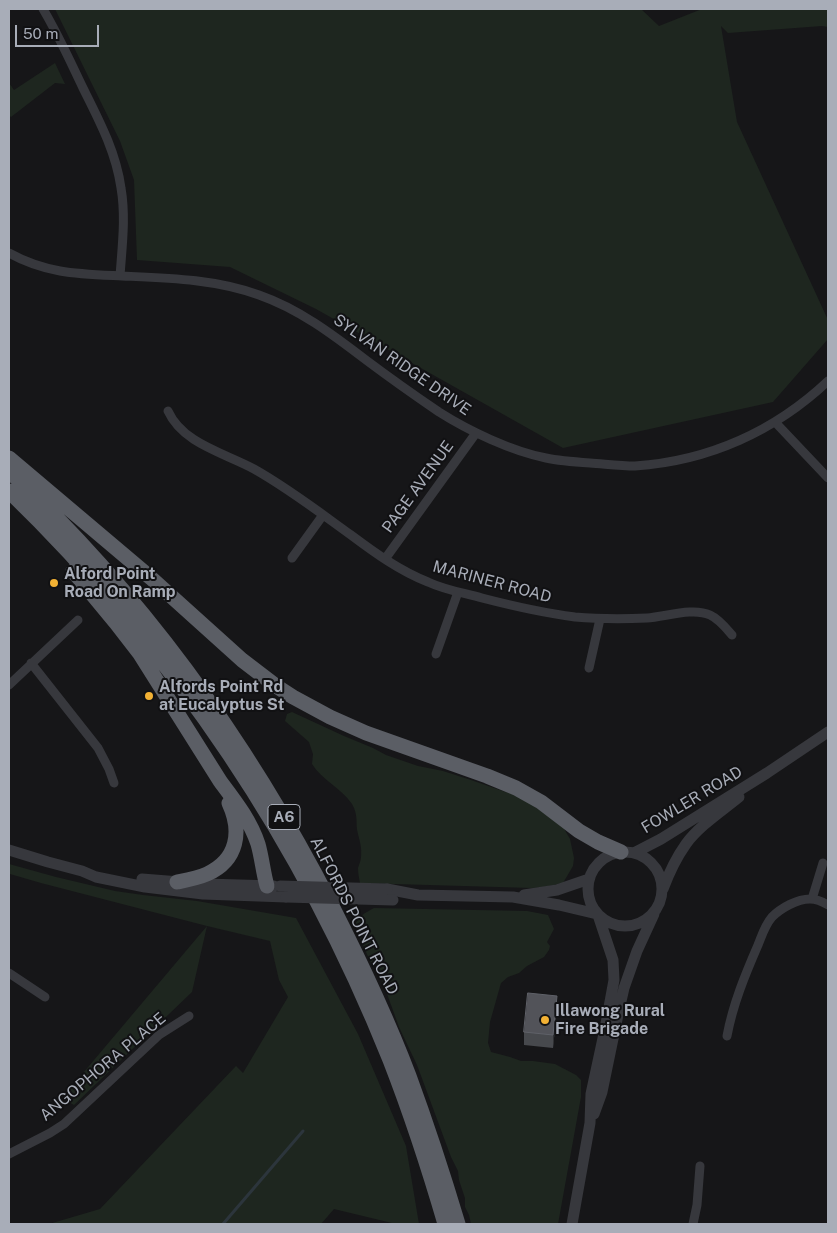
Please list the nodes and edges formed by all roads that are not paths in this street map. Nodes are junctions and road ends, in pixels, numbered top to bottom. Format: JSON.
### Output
{"nodes":[{"id":1,"x":43,"y":9,"type":"edge"},
{"id":2,"x":9,"y":253,"type":"edge"},
{"id":3,"x":120,"y":276,"type":"junction"},
{"id":4,"x":828,"y":381,"type":"edge"},
{"id":5,"x":168,"y":411,"type":"dead end"},
{"id":6,"x":775,"y":422,"type":"junction"},
{"id":7,"x":476,"y":433,"type":"junction"},
{"id":8,"x":9,"y":458,"type":"edge"},
{"id":9,"x":9,"y":471,"type":"edge"},
{"id":10,"x":828,"y":478,"type":"edge"},
{"id":11,"x":9,"y":491,"type":"edge"},
{"id":12,"x":9,"y":502,"type":"edge"},
{"id":13,"x":323,"y":515,"type":"junction"},
{"id":14,"x":292,"y":558,"type":"dead end"},
{"id":15,"x":385,"y":559,"type":"junction"},
{"id":16,"x":458,"y":592,"type":"junction"},
{"id":17,"x":600,"y":619,"type":"junction"},
{"id":18,"x":78,"y":620,"type":"dead end"},
{"id":19,"x":732,"y":635,"type":"dead end"},
{"id":20,"x":436,"y":654,"type":"dead end"},
{"id":21,"x":31,"y":663,"type":"junction"},
{"id":22,"x":589,"y":668,"type":"dead end"},
{"id":23,"x":9,"y":685,"type":"edge"},
{"id":24,"x":828,"y":732,"type":"edge"},
{"id":25,"x":767,"y":773,"type":"junction"},
{"id":26,"x":220,"y":781,"type":"junction"},
{"id":27,"x":114,"y":783,"type":"dead end"},
{"id":28,"x":9,"y":850,"type":"edge"},
{"id":29,"x":627,"y":852,"type":"junction"},
{"id":30,"x":823,"y":863,"type":"dead end"},
{"id":31,"x":82,"y":870,"type":"junction"},
{"id":32,"x":589,"y":879,"type":"junction"},
{"id":33,"x":177,"y":882,"type":"junction"},
{"id":34,"x":662,"y":891,"type":"junction"},
{"id":35,"x":278,"y":892,"type":"junction"},
{"id":36,"x":418,"y":895,"type":"junction"},
{"id":37,"x":513,"y":897,"type":"junction"},
{"id":38,"x":812,"y":899,"type":"junction"},
{"id":39,"x":828,"y":905,"type":"edge"},
{"id":40,"x":656,"y":910,"type":"junction"},
{"id":41,"x":597,"y":915,"type":"junction"},
{"id":42,"x":9,"y":973,"type":"edge"},
{"id":43,"x":45,"y":997,"type":"dead end"},
{"id":44,"x":189,"y":1016,"type":"dead end"},
{"id":45,"x":727,"y":1036,"type":"dead end"},
{"id":46,"x":590,"y":1123,"type":"junction"},
{"id":47,"x":9,"y":1154,"type":"edge"},
{"id":48,"x":700,"y":1166,"type":"dead end"},
{"id":49,"x":445,"y":1224,"type":"edge"},
{"id":50,"x":458,"y":1224,"type":"edge"},
{"id":51,"x":572,"y":1224,"type":"edge"},
{"id":52,"x":693,"y":1224,"type":"edge"}],
"edges":[{"from":1,"to":3,"type":"street"},
{"from":2,"to":3,"type":"street","name":"SYLVAN RIDGE DRIVE"},
{"from":3,"to":7,"type":"street","name":"SYLVAN RIDGE DRIVE"},
{"from":4,"to":6,"type":"street","name":"SYLVAN RIDGE DRIVE"},
{"from":5,"to":13,"type":"street","name":"MARINER ROAD"},
{"from":6,"to":7,"type":"street","name":"SYLVAN RIDGE DRIVE"},
{"from":6,"to":10,"type":"street"},
{"from":7,"to":15,"type":"street","name":"PAGE AVENUE"},
{"from":8,"to":29,"type":"highway"},
{"from":9,"to":50,"type":"highway","name":"ALFORDS POINT ROAD","number":"A6"},
{"from":11,"to":49,"type":"highway","name":"ALFORDS POINT ROAD","number":"A6"},
{"from":12,"to":26,"type":"highway"},
{"from":13,"to":14,"type":"street"},
{"from":13,"to":15,"type":"street","name":"MARINER ROAD"},
{"from":15,"to":16,"type":"street","name":"MARINER ROAD"},
{"from":16,"to":17,"type":"street","name":"MARINER ROAD"},
{"from":16,"to":20,"type":"street"},
{"from":17,"to":19,"type":"street","name":"MARINER ROAD"},
{"from":17,"to":22,"type":"street"},
{"from":18,"to":21,"type":"street"},
{"from":21,"to":23,"type":"street"},
{"from":21,"to":27,"type":"street"},
{"from":24,"to":25,"type":"street","name":"FOWLER ROAD"},
{"from":25,"to":29,"type":"street","name":"FOWLER ROAD"},
{"from":25,"to":34,"type":"street","name":"FOWLER ROAD"},
{"from":26,"to":33,"type":"highway"},
{"from":26,"to":35,"type":"highway"},
{"from":28,"to":31,"type":"street"},
{"from":29,"to":32,"type":"street"},
{"from":29,"to":34,"type":"street"},
{"from":30,"to":38,"type":"street"},
{"from":31,"to":33,"type":"street"},
{"from":31,"to":35,"type":"street"},
{"from":32,"to":37,"type":"street"},
{"from":32,"to":41,"type":"street"},
{"from":33,"to":35,"type":"street"},
{"from":34,"to":40,"type":"street"},
{"from":35,"to":36,"type":"street","bridge":true},
{"from":35,"to":36,"type":"street","bridge":true},
{"from":36,"to":37,"type":"street"},
{"from":37,"to":41,"type":"street"},
{"from":38,"to":39,"type":"street"},
{"from":38,"to":45,"type":"street"},
{"from":40,"to":41,"type":"street"},
{"from":40,"to":46,"type":"street"},
{"from":41,"to":46,"type":"street"},
{"from":42,"to":43,"type":"street"},
{"from":44,"to":47,"type":"street","name":"ANGOPHORA PLACE"},
{"from":46,"to":51,"type":"street"},
{"from":48,"to":52,"type":"street"}]}
